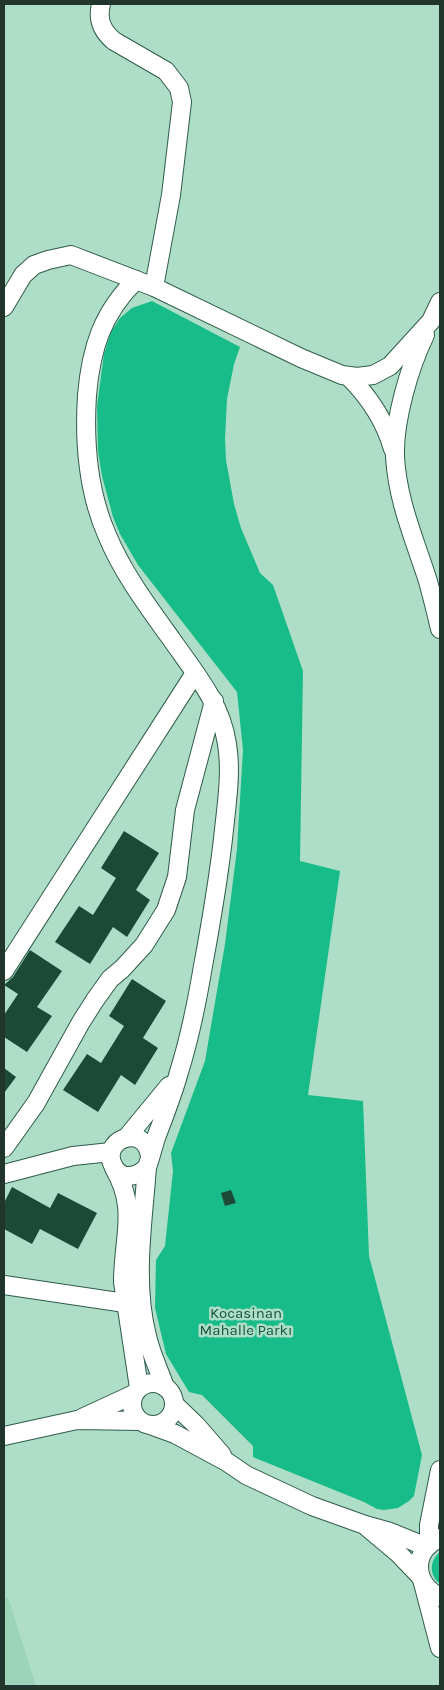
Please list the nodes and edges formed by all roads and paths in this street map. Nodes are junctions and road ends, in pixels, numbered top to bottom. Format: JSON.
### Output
{"nodes":[{"id":1,"x":101,"y":4,"type":"edge"},
{"id":2,"x":136,"y":280,"type":"junction"},
{"id":3,"x":154,"y":287,"type":"junction"},
{"id":4,"x":440,"y":302,"type":"edge"},
{"id":5,"x":4,"y":308,"type":"edge"},
{"id":6,"x":431,"y":320,"type":"junction"},
{"id":7,"x":349,"y":377,"type":"junction"},
{"id":8,"x":395,"y":454,"type":"junction"},
{"id":9,"x":440,"y":629,"type":"edge"},
{"id":10,"x":196,"y":673,"type":"junction"},
{"id":11,"x":214,"y":701,"type":"junction"},
{"id":12,"x":4,"y":971,"type":"edge"},
{"id":13,"x":179,"y":1074,"type":"junction"},
{"id":14,"x":127,"y":1137,"type":"junction"},
{"id":15,"x":4,"y":1148,"type":"edge"},
{"id":16,"x":112,"y":1160,"type":"junction"},
{"id":17,"x":148,"y":1161,"type":"junction"},
{"id":18,"x":4,"y":1174,"type":"edge"},
{"id":19,"x":4,"y":1285,"type":"edge"},
{"id":20,"x":133,"y":1303,"type":"junction"},
{"id":21,"x":166,"y":1387,"type":"junction"},
{"id":22,"x":136,"y":1391,"type":"junction"},
{"id":23,"x":174,"y":1404,"type":"junction"},
{"id":24,"x":77,"y":1420,"type":"junction"},
{"id":25,"x":146,"y":1423,"type":"junction"},
{"id":26,"x":4,"y":1436,"type":"edge"},
{"id":27,"x":227,"y":1462,"type":"junction"},
{"id":28,"x":440,"y":1470,"type":"edge"},
{"id":29,"x":365,"y":1525,"type":"junction"},
{"id":30,"x":432,"y":1543,"type":"edge"},
{"id":31,"x":422,"y":1579,"type":"junction"},
{"id":32,"x":440,"y":1597,"type":"edge"},
{"id":33,"x":440,"y":1648,"type":"edge"}],
"edges":[{"from":1,"to":3,"type":"street"},
{"from":2,"to":3,"type":"street"},
{"from":2,"to":5,"type":"street"},
{"from":2,"to":10,"type":"street"},
{"from":3,"to":7,"type":"street"},
{"from":4,"to":6,"type":"street"},
{"from":6,"to":7,"type":"street"},
{"from":6,"to":8,"type":"street"},
{"from":7,"to":8,"type":"street"},
{"from":8,"to":9,"type":"street"},
{"from":10,"to":11,"type":"street"},
{"from":10,"to":12,"type":"street"},
{"from":11,"to":13,"type":"street"},
{"from":11,"to":15,"type":"street"},
{"from":13,"to":14,"type":"street"},
{"from":13,"to":17,"type":"street"},
{"from":14,"to":16,"type":"street"},
{"from":14,"to":17,"type":"street"},
{"from":16,"to":17,"type":"street"},
{"from":16,"to":18,"type":"street"},
{"from":16,"to":20,"type":"street"},
{"from":17,"to":20,"type":"street"},
{"from":19,"to":20,"type":"street"},
{"from":20,"to":21,"type":"street"},
{"from":20,"to":22,"type":"street"},
{"from":21,"to":22,"type":"street"},
{"from":21,"to":23,"type":"street"},
{"from":22,"to":24,"type":"street"},
{"from":22,"to":25,"type":"street"},
{"from":23,"to":25,"type":"street"},
{"from":23,"to":27,"type":"street"},
{"from":24,"to":25,"type":"street"},
{"from":24,"to":26,"type":"street"},
{"from":25,"to":27,"type":"street"},
{"from":27,"to":29,"type":"street"},
{"from":28,"to":30,"type":"street"},
{"from":29,"to":30,"type":"street"},
{"from":29,"to":31,"type":"street"},
{"from":30,"to":31,"type":"street"},
{"from":31,"to":32,"type":"street"},
{"from":31,"to":33,"type":"street"}]}
